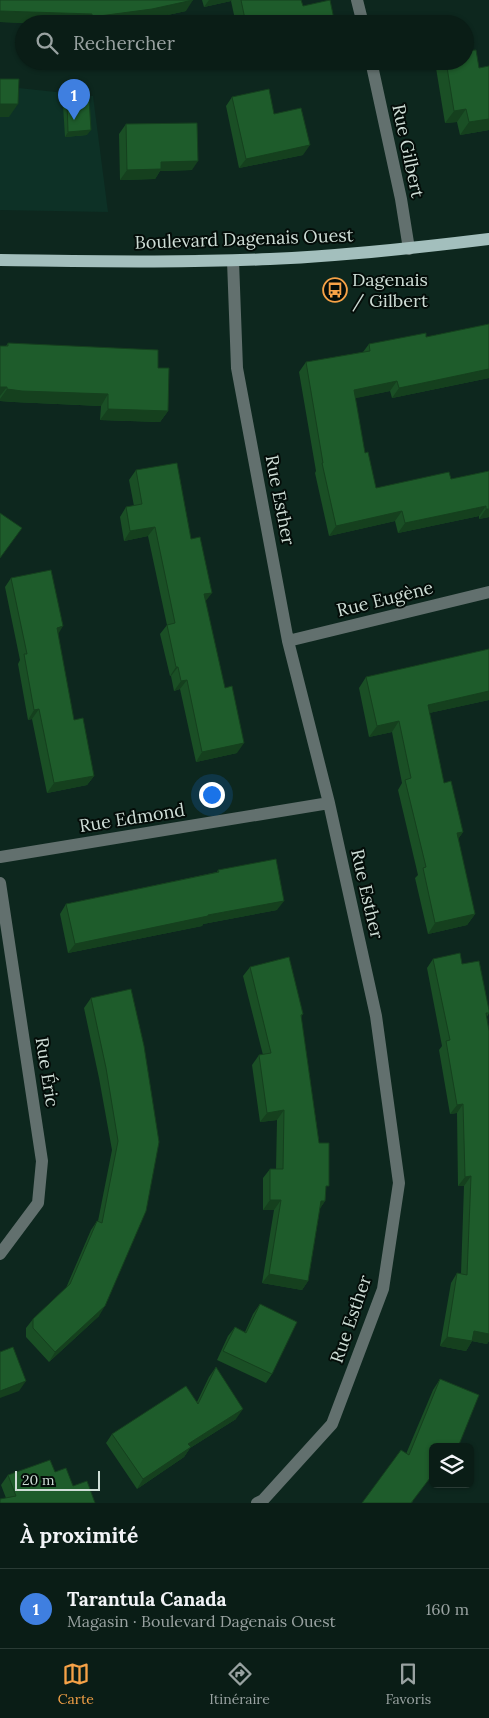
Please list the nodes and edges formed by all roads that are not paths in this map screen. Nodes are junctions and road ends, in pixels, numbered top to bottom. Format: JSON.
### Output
{"nodes":[{"id":1,"x":357,"y":0,"type":"edge"},
{"id":2,"x":361,"y":15,"type":"edge"},
{"id":3,"x":373,"y":70,"type":"edge"},
{"id":4,"x":489,"y":239,"type":"edge"},
{"id":5,"x":409,"y":249,"type":"junction"},
{"id":6,"x":0,"y":260,"type":"edge"},
{"id":7,"x":233,"y":260,"type":"junction"},
{"id":8,"x":489,"y":592,"type":"edge"},
{"id":9,"x":288,"y":641,"type":"junction"},
{"id":10,"x":329,"y":803,"type":"junction"},
{"id":11,"x":0,"y":857,"type":"edge"},
{"id":12,"x":0,"y":884,"type":"edge"},
{"id":13,"x":0,"y":1254,"type":"edge"},
{"id":14,"x":257,"y":1503,"type":"edge"}],
"edges":[{"from":1,"to":2,"type":"street"},
{"from":3,"to":5,"type":"street","name":"Rue Gilbert"},
{"from":4,"to":5,"type":"main road","name":"Boulevard Dagenais Ouest"},
{"from":5,"to":7,"type":"main road","name":"Boulevard Dagenais Ouest"},
{"from":6,"to":7,"type":"main road","name":"Boulevard Dagenais Ouest"},
{"from":7,"to":9,"type":"street","name":"Rue Esther"},
{"from":8,"to":9,"type":"street","name":"Rue Eugène"},
{"from":9,"to":10,"type":"street","name":"Rue Esther"},
{"from":10,"to":11,"type":"street","name":"Rue Edmond"},
{"from":10,"to":14,"type":"street","name":"Rue Esther"},
{"from":12,"to":13,"type":"street","name":"Rue Éric"}]}
